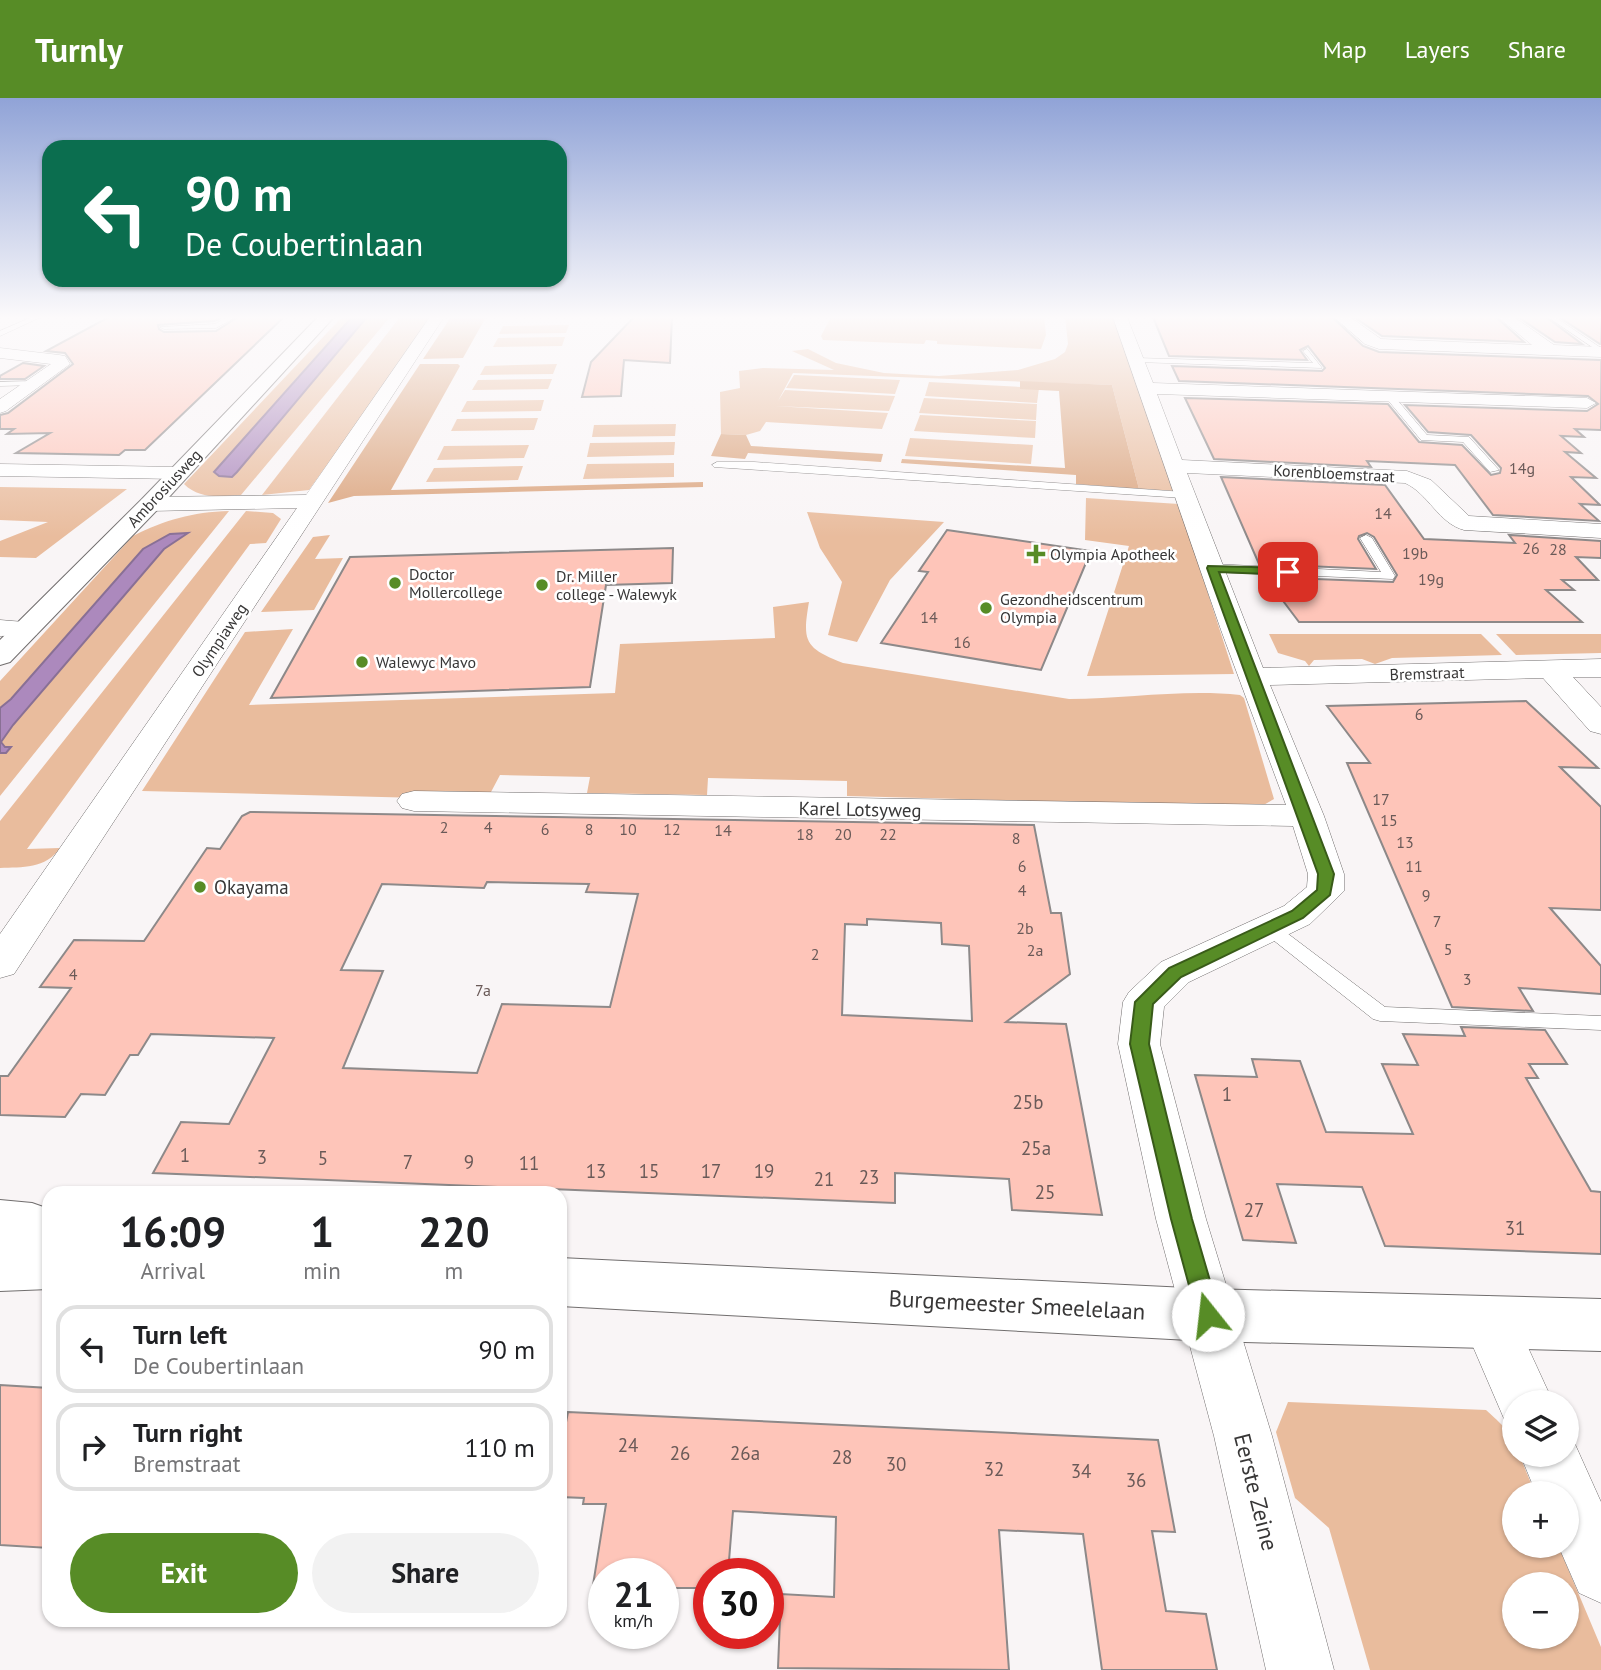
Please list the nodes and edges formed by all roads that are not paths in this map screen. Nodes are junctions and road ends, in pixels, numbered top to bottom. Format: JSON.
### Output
{"nodes":[{"id":1,"x":24,"y":390,"type":"edge"},
{"id":2,"x":256,"y":390,"type":"edge"},
{"id":3,"x":389,"y":390,"type":"edge"},
{"id":4,"x":1147,"y":390,"type":"edge"},
{"id":5,"x":1318,"y":390,"type":"edge"},
{"id":6,"x":1571,"y":390,"type":"edge"},
{"id":7,"x":1390,"y":397,"type":"junction"},
{"id":8,"x":0,"y":407,"type":"edge"},
{"id":9,"x":1594,"y":409,"type":"edge"},
{"id":10,"x":716,"y":465,"type":"dead end"},
{"id":11,"x":0,"y":470,"type":"edge"},
{"id":12,"x":1494,"y":470,"type":"dead end"},
{"id":13,"x":178,"y":473,"type":"junction"},
{"id":14,"x":1179,"y":481,"type":"junction"},
{"id":15,"x":314,"y":501,"type":"junction"},
{"id":16,"x":150,"y":504,"type":"junction"},
{"id":17,"x":1601,"y":531,"type":"edge"},
{"id":18,"x":1366,"y":538,"type":"dead end"},
{"id":19,"x":1212,"y":568,"type":"junction"},
{"id":20,"x":13,"y":628,"type":"edge"},
{"id":21,"x":0,"y":656,"type":"edge"},
{"id":22,"x":1601,"y":668,"type":"edge"},
{"id":23,"x":1550,"y":669,"type":"junction"},
{"id":24,"x":1252,"y":677,"type":"junction"},
{"id":25,"x":1601,"y":725,"type":"edge"},
{"id":26,"x":414,"y":801,"type":"dead end"},
{"id":27,"x":1307,"y":816,"type":"junction"},
{"id":28,"x":1269,"y":928,"type":"junction"},
{"id":29,"x":0,"y":964,"type":"edge"},
{"id":30,"x":1601,"y":1023,"type":"edge"},
{"id":31,"x":0,"y":1222,"type":"edge"},
{"id":32,"x":42,"y":1229,"type":"edge"},
{"id":33,"x":42,"y":1265,"type":"edge"},
{"id":34,"x":0,"y":1267,"type":"edge"},
{"id":35,"x":567,"y":1282,"type":"edge"},
{"id":36,"x":1208,"y":1315,"type":"junction"},
{"id":37,"x":1489,"y":1321,"type":"junction"},
{"id":38,"x":1601,"y":1325,"type":"edge"},
{"id":39,"x":1520,"y":1390,"type":"edge"},
{"id":40,"x":1579,"y":1522,"type":"edge"},
{"id":41,"x":1601,"y":1572,"type":"edge"},
{"id":42,"x":1300,"y":1670,"type":"edge"}],
"edges":[{"from":1,"to":8,"type":"street"},
{"from":2,"to":13,"type":"main road","name":"Ambrosiusweg"},
{"from":3,"to":15,"type":"street","name":"Olympiaweg"},
{"from":4,"to":14,"type":"street"},
{"from":5,"to":7,"type":"street"},
{"from":6,"to":9,"type":"street"},
{"from":7,"to":9,"type":"street"},
{"from":7,"to":12,"type":"lane"},
{"from":10,"to":14,"type":"lane"},
{"from":11,"to":13,"type":"street"},
{"from":13,"to":16,"type":"main road","name":"Ambrosiusweg"},
{"from":14,"to":17,"type":"street","name":"Korenbloemstraat"},
{"from":14,"to":19,"type":"street"},
{"from":15,"to":16,"type":"street"},
{"from":15,"to":29,"type":"street","name":"Olympiaweg"},
{"from":16,"to":20,"type":"main road","name":"Ambrosiusweg"},
{"from":18,"to":19,"type":"lane"},
{"from":19,"to":24,"type":"street"},
{"from":20,"to":21,"type":"main road","name":"Ambrosiusweg"},
{"from":22,"to":23,"type":"street","name":"Bremstraat"},
{"from":23,"to":24,"type":"street","name":"Bremstraat"},
{"from":23,"to":25,"type":"street"},
{"from":24,"to":27,"type":"street"},
{"from":26,"to":27,"type":"street","name":"Karel Lotsyweg"},
{"from":27,"to":28,"type":"street","name":"Eerste Zeine"},
{"from":28,"to":30,"type":"lane"},
{"from":28,"to":36,"type":"street","name":"Eerste Zeine"},
{"from":31,"to":32,"type":"main road"},
{"from":33,"to":34,"type":"main road"},
{"from":35,"to":36,"type":"main road","name":"Burgemeester Smeelelaan"},
{"from":36,"to":37,"type":"main road","name":"Burgemeester Smeelelaan"},
{"from":36,"to":42,"type":"street","name":"Eerste Zeine"},
{"from":37,"to":38,"type":"main road","name":"Burgemeester Smeelelaan"},
{"from":37,"to":39,"type":"street"},
{"from":40,"to":41,"type":"street"}]}
